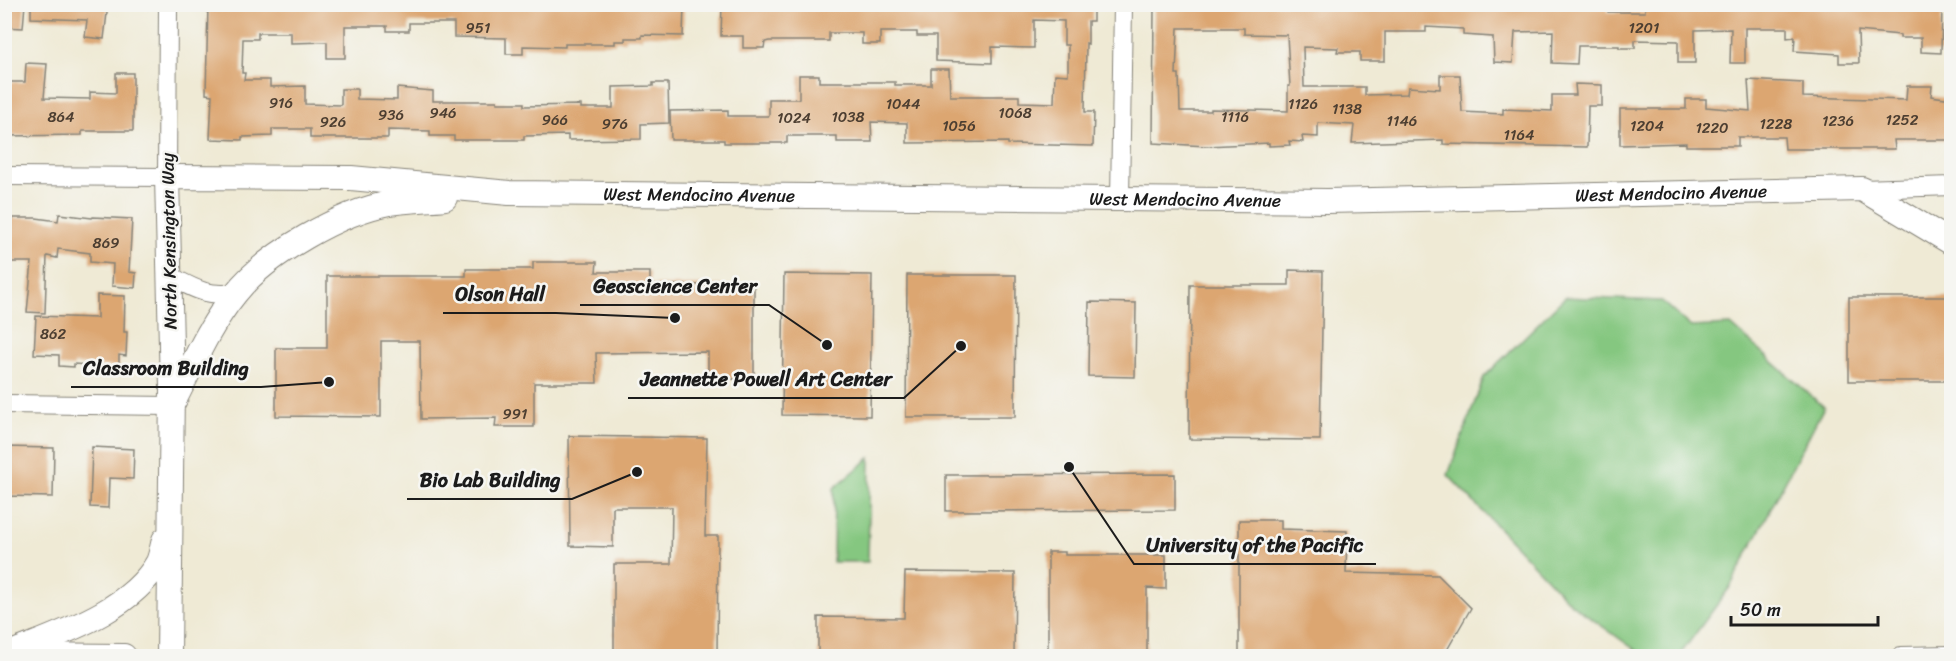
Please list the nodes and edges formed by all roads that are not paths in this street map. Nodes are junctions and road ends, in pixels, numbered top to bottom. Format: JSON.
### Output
{"nodes":[{"id":1,"x":168,"y":4,"type":"edge"},
{"id":2,"x":1123,"y":4,"type":"edge"},
{"id":3,"x":4,"y":176,"type":"edge"},
{"id":4,"x":167,"y":177,"type":"junction"},
{"id":5,"x":1952,"y":186,"type":"edge"},
{"id":6,"x":1862,"y":189,"type":"junction"},
{"id":7,"x":509,"y":193,"type":"junction"},
{"id":8,"x":1120,"y":199,"type":"junction"},
{"id":9,"x":1952,"y":243,"type":"edge"},
{"id":10,"x":170,"y":276,"type":"junction"},
{"id":11,"x":236,"y":293,"type":"junction"},
{"id":12,"x":4,"y":404,"type":"edge"},
{"id":13,"x":172,"y":406,"type":"junction"},
{"id":14,"x":171,"y":514,"type":"junction"},
{"id":15,"x":7,"y":654,"type":"edge"},
{"id":16,"x":1952,"y":655,"type":"edge"},
{"id":17,"x":124,"y":657,"type":"edge"},
{"id":18,"x":169,"y":657,"type":"edge"},
{"id":19,"x":1901,"y":657,"type":"edge"}],
"edges":[{"from":1,"to":4,"type":"street","name":"North Kensington Way"},
{"from":2,"to":8,"type":"street"},
{"from":3,"to":4,"type":"street","name":"West Mendocino Avenue"},
{"from":4,"to":7,"type":"street","name":"West Mendocino Avenue"},
{"from":4,"to":10,"type":"street","name":"North Kensington Way"},
{"from":5,"to":6,"type":"street","name":"West Mendocino Avenue"},
{"from":6,"to":8,"type":"street","name":"West Mendocino Avenue"},
{"from":6,"to":9,"type":"street"},
{"from":7,"to":8,"type":"street","name":"West Mendocino Avenue"},
{"from":7,"to":11,"type":"street","name":"West Mendocino Avenue"},
{"from":10,"to":11,"type":"street"},
{"from":10,"to":13,"type":"street","name":"North Kensington Way"},
{"from":11,"to":13,"type":"street","name":"West Mendocino Avenue"},
{"from":12,"to":13,"type":"street"},
{"from":13,"to":14,"type":"street","name":"North Kensington Way"},
{"from":14,"to":15,"type":"street"},
{"from":14,"to":18,"type":"street","name":"North Kensington Way"},
{"from":15,"to":17,"type":"street"},
{"from":16,"to":19,"type":"street"}]}
